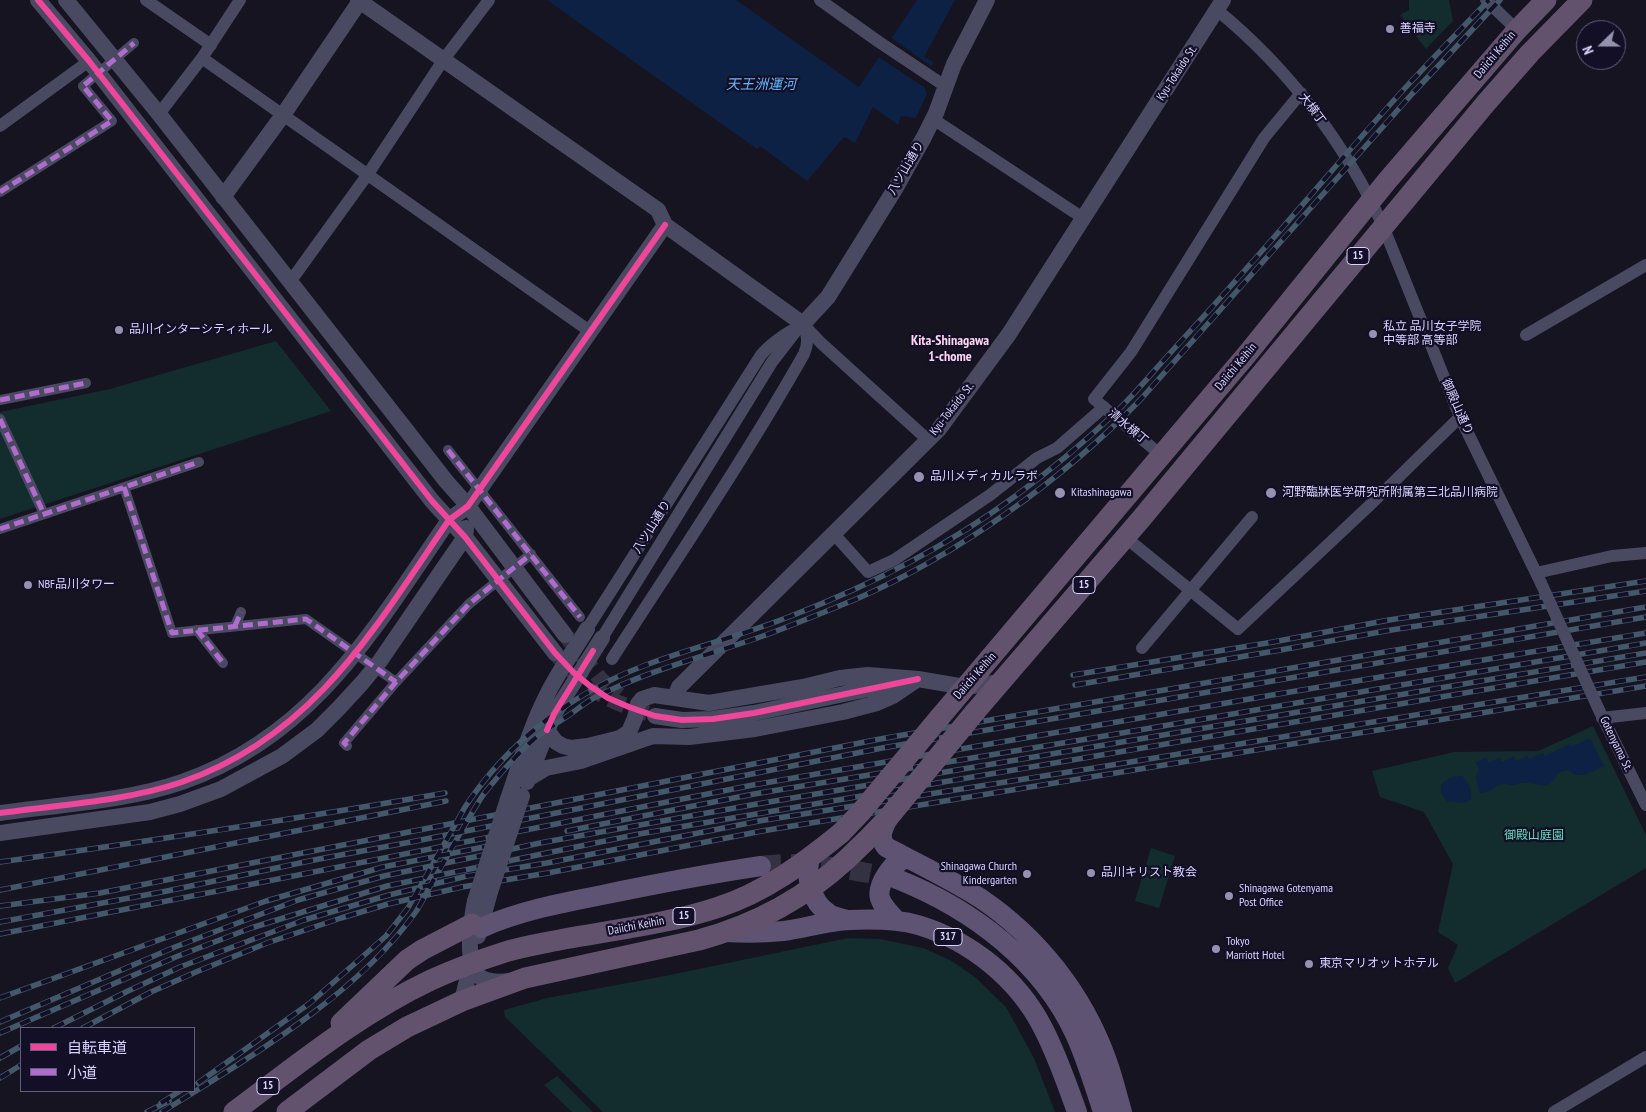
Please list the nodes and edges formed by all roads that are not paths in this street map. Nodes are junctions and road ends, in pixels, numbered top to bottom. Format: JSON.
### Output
{"nodes":[{"id":1,"x":38,"y":0,"type":"edge"},
{"id":2,"x":66,"y":0,"type":"edge"},
{"id":3,"x":146,"y":0,"type":"edge"},
{"id":4,"x":240,"y":0,"type":"edge"},
{"id":5,"x":359,"y":0,"type":"edge"},
{"id":6,"x":489,"y":0,"type":"edge"},
{"id":7,"x":820,"y":0,"type":"edge"},
{"id":8,"x":987,"y":0,"type":"edge"},
{"id":9,"x":1486,"y":0,"type":"edge"},
{"id":10,"x":1546,"y":0,"type":"edge"},
{"id":11,"x":1582,"y":0,"type":"edge"},
{"id":12,"x":1220,"y":5,"type":"edge"},
{"id":13,"x":1516,"y":30,"type":"junction"},
{"id":14,"x":134,"y":43,"type":"dead end"},
{"id":15,"x":210,"y":45,"type":"junction"},
{"id":16,"x":202,"y":58,"type":"junction"},
{"id":17,"x":444,"y":59,"type":"junction"},
{"id":18,"x":89,"y":61,"type":"junction"},
{"id":19,"x":945,"y":86,"type":"junction"},
{"id":20,"x":1301,"y":93,"type":"junction"},
{"id":21,"x":159,"y":114,"type":"junction"},
{"id":22,"x":283,"y":115,"type":"junction"},
{"id":23,"x":932,"y":119,"type":"junction"},
{"id":24,"x":0,"y":126,"type":"edge"},
{"id":25,"x":368,"y":174,"type":"junction"},
{"id":26,"x":0,"y":192,"type":"edge"},
{"id":27,"x":223,"y":197,"type":"junction"},
{"id":28,"x":1371,"y":200,"type":"junction"},
{"id":29,"x":1084,"y":218,"type":"junction"},
{"id":30,"x":665,"y":225,"type":"junction"},
{"id":31,"x":1383,"y":226,"type":"junction"},
{"id":32,"x":1646,"y":265,"type":"edge"},
{"id":33,"x":290,"y":282,"type":"junction"},
{"id":34,"x":803,"y":324,"type":"junction"},
{"id":35,"x":591,"y":332,"type":"junction"},
{"id":36,"x":1526,"y":335,"type":"dead end"},
{"id":37,"x":86,"y":383,"type":"dead end"},
{"id":38,"x":0,"y":400,"type":"edge"},
{"id":39,"x":1100,"y":403,"type":"junction"},
{"id":40,"x":1460,"y":416,"type":"junction"},
{"id":41,"x":0,"y":419,"type":"edge"},
{"id":42,"x":928,"y":440,"type":"junction"},
{"id":43,"x":448,"y":450,"type":"dead end"},
{"id":44,"x":1161,"y":455,"type":"junction"},
{"id":45,"x":198,"y":462,"type":"dead end"},
{"id":46,"x":124,"y":487,"type":"junction"},
{"id":47,"x":468,"y":506,"type":"junction"},
{"id":48,"x":44,"y":514,"type":"junction"},
{"id":49,"x":1252,"y":516,"type":"dead end"},
{"id":50,"x":449,"y":520,"type":"junction"},
{"id":51,"x":0,"y":528,"type":"edge"},
{"id":52,"x":834,"y":534,"type":"junction"},
{"id":53,"x":465,"y":537,"type":"junction"},
{"id":54,"x":1125,"y":537,"type":"junction"},
{"id":55,"x":1646,"y":553,"type":"edge"},
{"id":56,"x":532,"y":554,"type":"junction"},
{"id":57,"x":1539,"y":578,"type":"junction"},
{"id":58,"x":1191,"y":590,"type":"junction"},
{"id":59,"x":241,"y":612,"type":"dead end"},
{"id":60,"x":235,"y":626,"type":"junction"},
{"id":61,"x":197,"y":630,"type":"junction"},
{"id":62,"x":578,"y":631,"type":"junction"},
{"id":63,"x":597,"y":645,"type":"joint"},
{"id":64,"x":1142,"y":648,"type":"dead end"},
{"id":65,"x":555,"y":653,"type":"tunnel mouth"},
{"id":66,"x":612,"y":659,"type":"dead end"},
{"id":67,"x":222,"y":663,"type":"dead end"},
{"id":68,"x":918,"y":679,"type":"junction"},
{"id":69,"x":396,"y":682,"type":"junction"},
{"id":70,"x":1001,"y":682,"type":"junction"},
{"id":71,"x":965,"y":687,"type":"junction"},
{"id":72,"x":675,"y":697,"type":"junction"},
{"id":73,"x":1646,"y":712,"type":"edge"},
{"id":74,"x":1601,"y":714,"type":"junction"},
{"id":75,"x":656,"y":716,"type":"tunnel mouth"},
{"id":76,"x":635,"y":718,"type":"junction"},
{"id":77,"x":547,"y":730,"type":"junction"},
{"id":78,"x":653,"y":736,"type":"junction"},
{"id":79,"x":347,"y":746,"type":"dead end"},
{"id":80,"x":528,"y":779,"type":"junction"},
{"id":81,"x":515,"y":798,"type":"junction"},
{"id":82,"x":1646,"y":805,"type":"edge"},
{"id":83,"x":0,"y":813,"type":"edge"},
{"id":84,"x":888,"y":818,"type":"junction"},
{"id":85,"x":0,"y":833,"type":"edge"},
{"id":86,"x":810,"y":858,"type":"junction"},
{"id":87,"x":909,"y":859,"type":"junction"},
{"id":88,"x":761,"y":866,"type":"tunnel mouth"},
{"id":89,"x":897,"y":879,"type":"tunnel mouth"},
{"id":90,"x":811,"y":888,"type":"junction"},
{"id":91,"x":847,"y":920,"type":"junction"},
{"id":92,"x":897,"y":921,"type":"junction"},
{"id":93,"x":474,"y":928,"type":"junction"},
{"id":94,"x":726,"y":932,"type":"junction"},
{"id":95,"x":471,"y":964,"type":"junction"},
{"id":96,"x":516,"y":981,"type":"junction"},
{"id":97,"x":462,"y":1001,"type":"junction"},
{"id":98,"x":440,"y":1011,"type":"junction"},
{"id":99,"x":360,"y":1021,"type":"junction"},
{"id":100,"x":1646,"y":1057,"type":"edge"},
{"id":101,"x":302,"y":1059,"type":"junction"},
{"id":102,"x":234,"y":1112,"type":"edge"},
{"id":103,"x":286,"y":1112,"type":"edge"},
{"id":104,"x":1077,"y":1112,"type":"edge"},
{"id":105,"x":1103,"y":1112,"type":"edge"},
{"id":106,"x":1122,"y":1112,"type":"edge"},
{"id":107,"x":1554,"y":1112,"type":"edge"}],
"edges":[{"from":1,"to":18,"type":"street"},
{"from":2,"to":21,"type":"street"},
{"from":3,"to":15,"type":"street"},
{"from":4,"to":15,"type":"street"},
{"from":5,"to":17,"type":"street"},
{"from":5,"to":22,"type":"street"},
{"from":6,"to":17,"type":"street"},
{"from":7,"to":19,"type":"street"},
{"from":8,"to":19,"type":"street","name":"八ツ山通り"},
{"from":9,"to":13,"type":"street"},
{"from":10,"to":13,"type":"highway","name":"Daiichi Keihin","number":"15"},
{"from":11,"to":31,"type":"highway","name":"Daiichi Keihin","number":"15"},
{"from":12,"to":20,"type":"street","name":"大横丁"},
{"from":12,"to":29,"type":"street","name":"Kyu-Tokaido St."},
{"from":13,"to":28,"type":"highway","name":"Daiichi Keihin","number":"15"},
{"from":14,"to":26,"type":"street","bridge":true},
{"from":15,"to":16,"type":"street"},
{"from":16,"to":21,"type":"street"},
{"from":16,"to":22,"type":"street"},
{"from":17,"to":25,"type":"street"},
{"from":17,"to":30,"type":"street"},
{"from":18,"to":24,"type":"street"},
{"from":18,"to":50,"type":"street"},
{"from":19,"to":23,"type":"street","name":"八ツ山通り"},
{"from":20,"to":28,"type":"street","name":"大横丁"},
{"from":20,"to":39,"type":"street"},
{"from":21,"to":27,"type":"street"},
{"from":22,"to":25,"type":"street"},
{"from":22,"to":27,"type":"street"},
{"from":23,"to":29,"type":"street"},
{"from":23,"to":34,"type":"street","name":"八ツ山通り"},
{"from":25,"to":33,"type":"street"},
{"from":25,"to":35,"type":"street"},
{"from":27,"to":33,"type":"street"},
{"from":28,"to":31,"type":"street","name":"大横丁"},
{"from":28,"to":44,"type":"highway","name":"Daiichi Keihin","number":"15"},
{"from":29,"to":42,"type":"street","name":"Kyu-Tokaido St."},
{"from":30,"to":34,"type":"street"},
{"from":30,"to":35,"type":"street"},
{"from":31,"to":40,"type":"street","name":"御殿山通り"},
{"from":31,"to":54,"type":"highway","name":"Daiichi Keihin","number":"15"},
{"from":32,"to":36,"type":"street"},
{"from":33,"to":47,"type":"street"},
{"from":34,"to":42,"type":"street"},
{"from":34,"to":62,"type":"street","name":"八ツ山通り"},
{"from":34,"to":63,"type":"street","name":"八ツ山通り"},
{"from":34,"to":66,"type":"street"},
{"from":35,"to":47,"type":"street"},
{"from":37,"to":38,"type":"street"},
{"from":39,"to":44,"type":"street","name":"清水横丁"},
{"from":39,"to":52,"type":"street"},
{"from":40,"to":57,"type":"street","name":"御殿山通り"},
{"from":40,"to":58,"type":"street"},
{"from":41,"to":48,"type":"street"},
{"from":42,"to":52,"type":"street","name":"Kyu-Tokaido St."},
{"from":43,"to":56,"type":"street","bridge":true},
{"from":44,"to":71,"type":"highway","name":"Daiichi Keihin","number":"15"},
{"from":45,"to":46,"type":"street"},
{"from":46,"to":48,"type":"street"},
{"from":46,"to":61,"type":"street","bridge":true},
{"from":47,"to":50,"type":"street"},
{"from":47,"to":53,"type":"street"},
{"from":47,"to":62,"type":"street"},
{"from":48,"to":51,"type":"street"},
{"from":49,"to":58,"type":"street"},
{"from":50,"to":53,"type":"street"},
{"from":50,"to":83,"type":"street"},
{"from":52,"to":72,"type":"street","name":"Kyu-Tokaido St."},
{"from":53,"to":65,"type":"street"},
{"from":53,"to":85,"type":"street"},
{"from":54,"to":58,"type":"street"},
{"from":54,"to":70,"type":"highway","name":"Daiichi Keihin","number":"15"},
{"from":55,"to":57,"type":"street"},
{"from":56,"to":62,"type":"street","bridge":true},
{"from":56,"to":69,"type":"street","bridge":true},
{"from":57,"to":74,"type":"street","name":"御殿山通り","bridge":true},
{"from":58,"to":64,"type":"street"},
{"from":59,"to":60,"type":"street"},
{"from":60,"to":61,"type":"street","bridge":true},
{"from":60,"to":69,"type":"street","bridge":true},
{"from":61,"to":67,"type":"street"},
{"from":62,"to":81,"type":"street","name":"八ツ山通り"},
{"from":63,"to":77,"type":"street","name":"八ツ山通り"},
{"from":68,"to":71,"type":"street"},
{"from":68,"to":72,"type":"street"},
{"from":68,"to":75,"type":"street"},
{"from":68,"to":78,"type":"street"},
{"from":69,"to":79,"type":"street","bridge":true},
{"from":70,"to":71,"type":"street"},
{"from":70,"to":84,"type":"highway","name":"Daiichi Keihin","number":"15","bridge":true},
{"from":71,"to":86,"type":"highway","name":"Daiichi Keihin","number":"15","bridge":true},
{"from":72,"to":76,"type":"street"},
{"from":73,"to":74,"type":"street"},
{"from":74,"to":82,"type":"street","name":"Gotenyama St."},
{"from":76,"to":77,"type":"street"},
{"from":76,"to":78,"type":"street"},
{"from":77,"to":80,"type":"street","name":"八ツ山通り"},
{"from":78,"to":80,"type":"street"},
{"from":80,"to":81,"type":"street","name":"八ツ山通り"},
{"from":81,"to":93,"type":"street","bridge":true},
{"from":81,"to":93,"type":"street","bridge":true},
{"from":84,"to":87,"type":"main road"},
{"from":84,"to":90,"type":"highway","name":"Daiichi Keihin","number":"15"},
{"from":86,"to":90,"type":"main road","number":"317"},
{"from":86,"to":95,"type":"highway","name":"Daiichi Keihin","number":"15"},
{"from":87,"to":92,"type":"main road"},
{"from":87,"to":106,"type":"main road"},
{"from":88,"to":93,"type":"main road"},
{"from":89,"to":105,"type":"main road","number":"317"},
{"from":90,"to":91,"type":"main road","number":"317"},
{"from":90,"to":94,"type":"highway","name":"Daiichi Keihin","number":"15"},
{"from":91,"to":92,"type":"main road","number":"317"},
{"from":91,"to":94,"type":"main road","number":"317"},
{"from":92,"to":104,"type":"main road","number":"317"},
{"from":93,"to":95,"type":"street"},
{"from":93,"to":101,"type":"highway"},
{"from":94,"to":96,"type":"highway","name":"Daiichi Keihin","number":"15"},
{"from":95,"to":96,"type":"street"},
{"from":95,"to":97,"type":"street"},
{"from":95,"to":99,"type":"highway","name":"Daiichi Keihin","number":"15"},
{"from":96,"to":97,"type":"highway","name":"Daiichi Keihin","number":"15"},
{"from":97,"to":98,"type":"highway","name":"Daiichi Keihin","number":"15"},
{"from":98,"to":99,"type":"highway"},
{"from":98,"to":103,"type":"highway","name":"Daiichi Keihin","number":"15"},
{"from":99,"to":101,"type":"highway","name":"Daiichi Keihin","number":"15"},
{"from":100,"to":107,"type":"street"},
{"from":101,"to":102,"type":"highway","name":"Daiichi Keihin","number":"15"}]}
